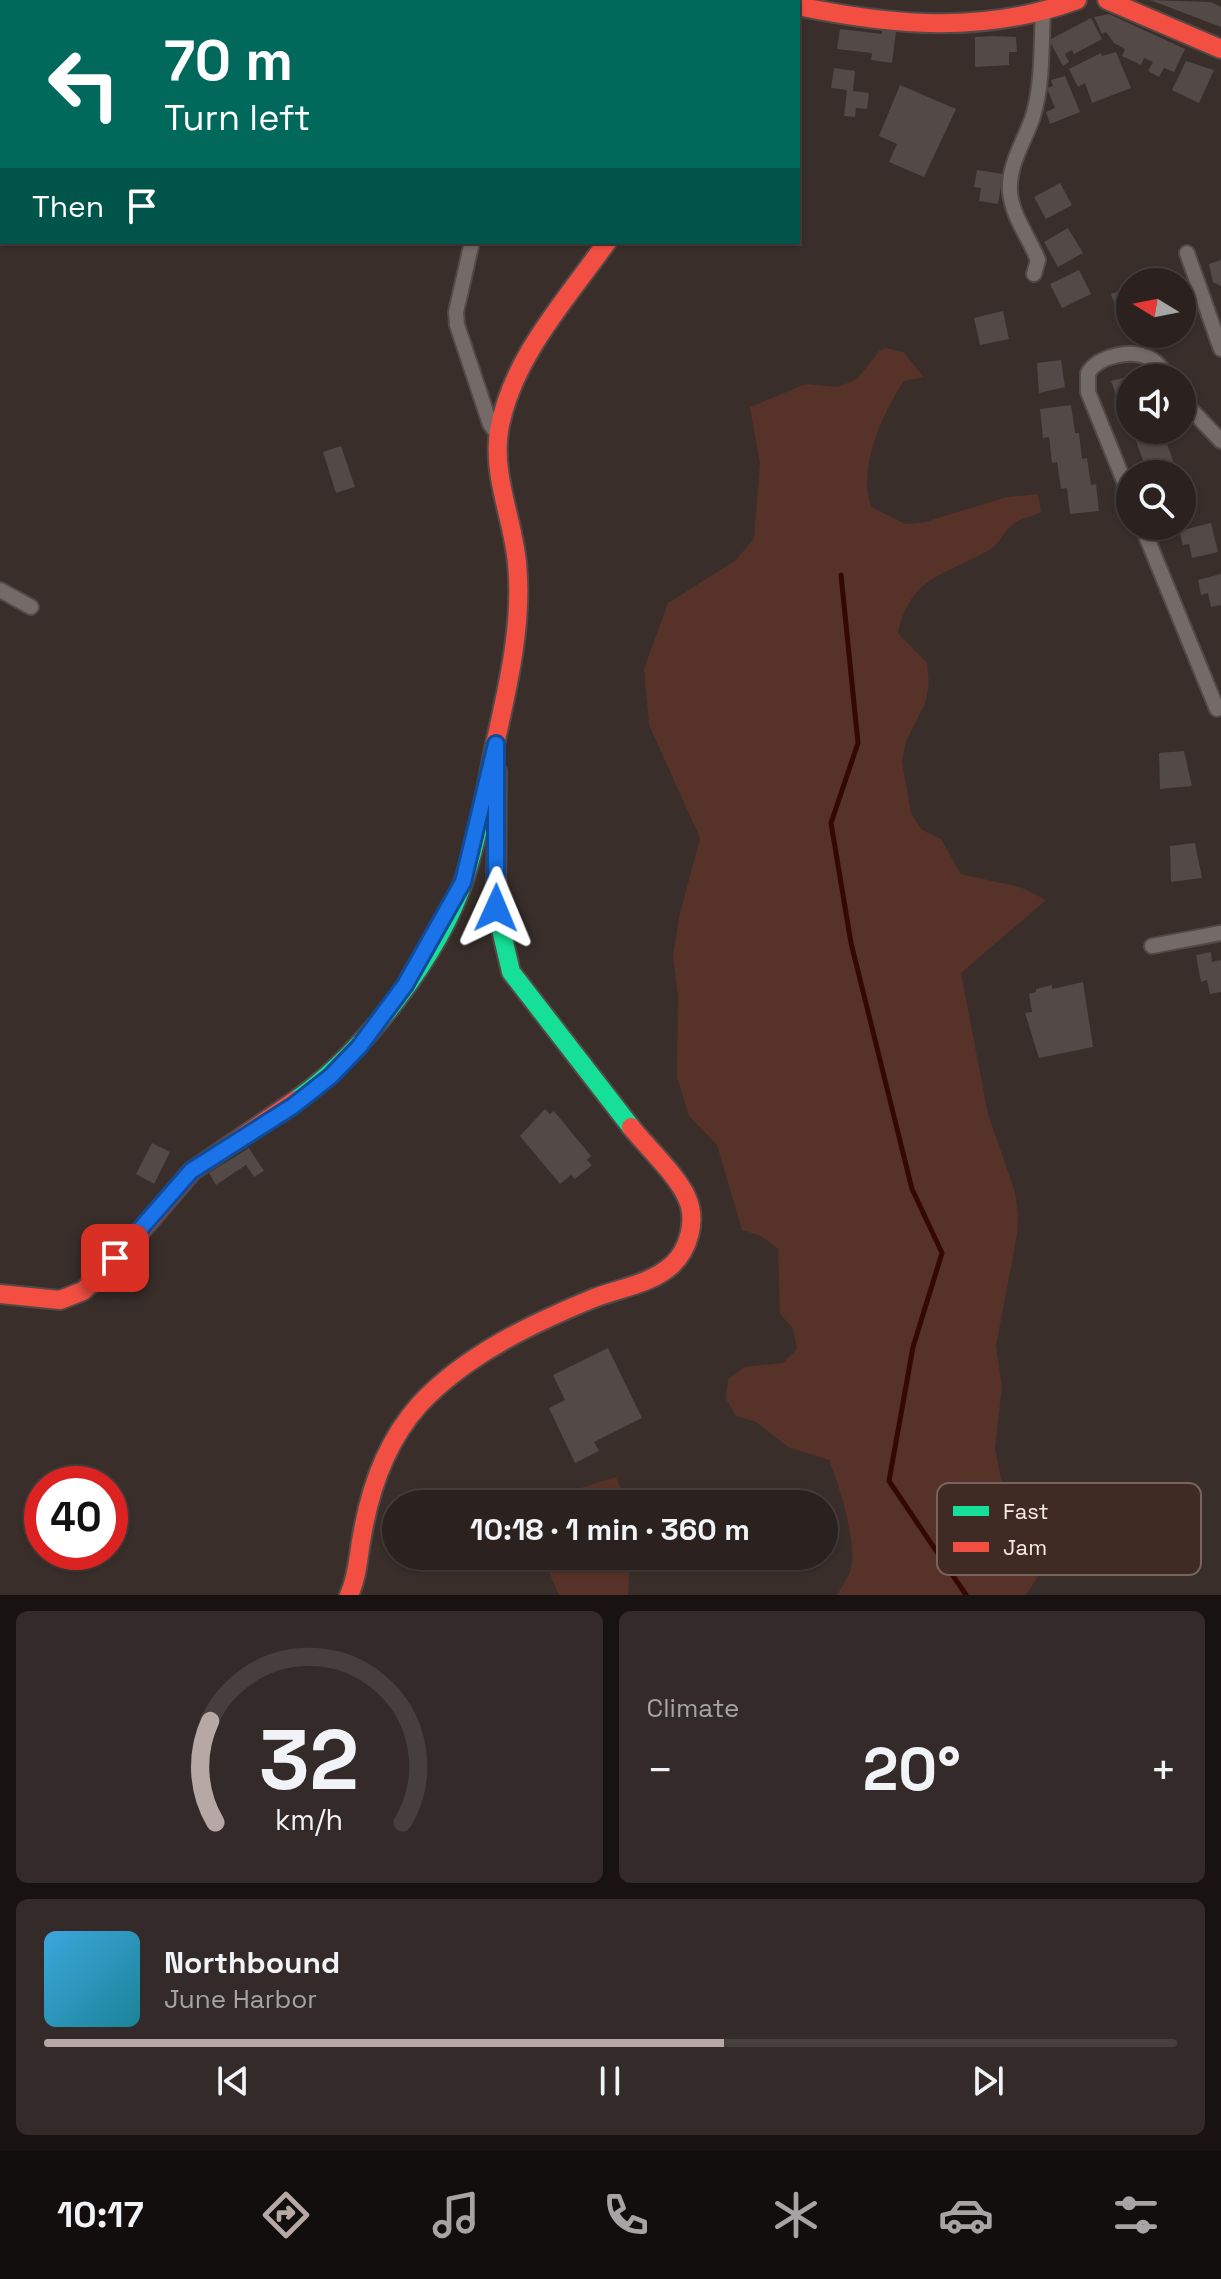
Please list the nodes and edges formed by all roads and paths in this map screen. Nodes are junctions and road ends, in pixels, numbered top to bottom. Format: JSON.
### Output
{"nodes":[{"id":1,"x":1077,"y":0,"type":"edge"},
{"id":2,"x":1107,"y":0,"type":"edge"},
{"id":3,"x":800,"y":6,"type":"edge"},
{"id":4,"x":1043,"y":12,"type":"junction"},
{"id":5,"x":1221,"y":49,"type":"edge"},
{"id":6,"x":472,"y":244,"type":"edge"},
{"id":7,"x":606,"y":244,"type":"edge"},
{"id":8,"x":1187,"y":253,"type":"dead end"},
{"id":9,"x":1034,"y":274,"type":"dead end"},
{"id":10,"x":1221,"y":349,"type":"edge"},
{"id":11,"x":1157,"y":364,"type":"edge"},
{"id":12,"x":1196,"y":415,"type":"edge"},
{"id":13,"x":498,"y":435,"type":"junction"},
{"id":14,"x":1221,"y":441,"type":"edge"},
{"id":15,"x":1116,"y":461,"type":"edge"},
{"id":16,"x":1148,"y":540,"type":"edge"},
{"id":17,"x":0,"y":590,"type":"edge"},
{"id":18,"x":31,"y":607,"type":"dead end"},
{"id":19,"x":1217,"y":709,"type":"dead end"},
{"id":20,"x":496,"y":744,"type":"junction"},
{"id":21,"x":1221,"y":933,"type":"edge"},
{"id":22,"x":1152,"y":946,"type":"dead end"},
{"id":23,"x":0,"y":1294,"type":"edge"},
{"id":24,"x":349,"y":1595,"type":"edge"}],
"edges":[{"from":1,"to":4,"type":"street"},
{"from":2,"to":5,"type":"street"},
{"from":3,"to":4,"type":"street"},
{"from":4,"to":9,"type":"street"},
{"from":6,"to":13,"type":"street"},
{"from":7,"to":13,"type":"street"},
{"from":8,"to":10,"type":"street"},
{"from":11,"to":15,"type":"street"},
{"from":12,"to":14,"type":"street"},
{"from":13,"to":20,"type":"street"},
{"from":16,"to":19,"type":"street"},
{"from":17,"to":18,"type":"street"},
{"from":20,"to":23,"type":"street"},
{"from":20,"to":24,"type":"street"},
{"from":21,"to":22,"type":"street"}]}
